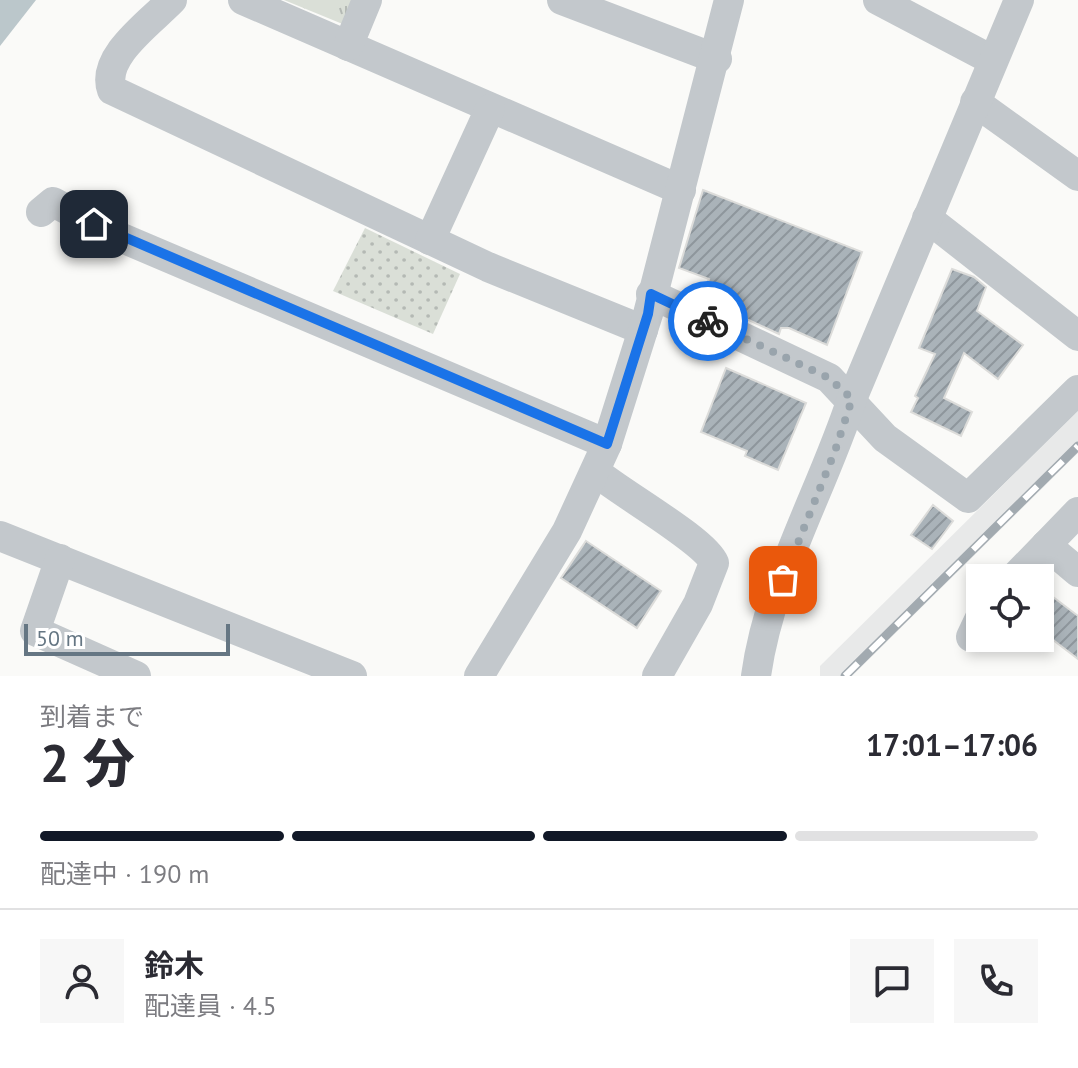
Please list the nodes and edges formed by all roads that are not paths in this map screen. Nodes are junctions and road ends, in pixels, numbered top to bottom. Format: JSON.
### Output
{"nodes":[{"id":1,"x":172,"y":0,"type":"edge"},
{"id":2,"x":243,"y":0,"type":"edge"},
{"id":3,"x":367,"y":0,"type":"edge"},
{"id":4,"x":562,"y":0,"type":"edge"},
{"id":5,"x":729,"y":0,"type":"edge"},
{"id":6,"x":878,"y":0,"type":"edge"},
{"id":7,"x":1019,"y":0,"type":"edge"},
{"id":8,"x":348,"y":46,"type":"junction"},
{"id":9,"x":717,"y":59,"type":"junction"},
{"id":10,"x":992,"y":60,"type":"junction"},
{"id":11,"x":975,"y":102,"type":"junction"},
{"id":12,"x":490,"y":109,"type":"junction"},
{"id":13,"x":1078,"y":176,"type":"edge"},
{"id":14,"x":681,"y":190,"type":"junction"},
{"id":15,"x":41,"y":212,"type":"dead end"},
{"id":16,"x":927,"y":218,"type":"junction"},
{"id":17,"x":430,"y":240,"type":"junction"},
{"id":18,"x":647,"y":313,"type":"junction"},
{"id":19,"x":1078,"y":336,"type":"edge"},
{"id":20,"x":1078,"y":390,"type":"edge"},
{"id":21,"x":852,"y":399,"type":"junction"},
{"id":22,"x":607,"y":444,"type":"junction"},
{"id":23,"x":596,"y":472,"type":"junction"},
{"id":24,"x":1078,"y":512,"type":"edge"},
{"id":25,"x":0,"y":536,"type":"edge"},
{"id":26,"x":1046,"y":545,"type":"junction"},
{"id":27,"x":60,"y":559,"type":"junction"},
{"id":28,"x":1028,"y":564,"type":"edge"},
{"id":29,"x":1078,"y":572,"type":"edge"},
{"id":30,"x":136,"y":676,"type":"edge"},
{"id":31,"x":352,"y":676,"type":"edge"},
{"id":32,"x":479,"y":676,"type":"edge"},
{"id":33,"x":657,"y":676,"type":"edge"},
{"id":34,"x":756,"y":676,"type":"edge"}],
"edges":[{"from":1,"to":17,"type":"street"},
{"from":2,"to":8,"type":"street"},
{"from":3,"to":8,"type":"street"},
{"from":4,"to":9,"type":"street"},
{"from":5,"to":9,"type":"street"},
{"from":6,"to":10,"type":"street"},
{"from":7,"to":10,"type":"street"},
{"from":8,"to":12,"type":"street"},
{"from":9,"to":14,"type":"street"},
{"from":10,"to":11,"type":"street"},
{"from":11,"to":13,"type":"street"},
{"from":11,"to":16,"type":"street"},
{"from":12,"to":14,"type":"street"},
{"from":12,"to":17,"type":"street"},
{"from":14,"to":18,"type":"street"},
{"from":15,"to":22,"type":"street"},
{"from":16,"to":19,"type":"street"},
{"from":16,"to":21,"type":"street"},
{"from":17,"to":18,"type":"street"},
{"from":18,"to":21,"type":"street"},
{"from":18,"to":22,"type":"street"},
{"from":20,"to":21,"type":"street"},
{"from":21,"to":34,"type":"street"},
{"from":22,"to":23,"type":"street"},
{"from":23,"to":32,"type":"street"},
{"from":23,"to":33,"type":"street"},
{"from":24,"to":26,"type":"street"},
{"from":25,"to":27,"type":"street"},
{"from":26,"to":28,"type":"street"},
{"from":26,"to":29,"type":"street"},
{"from":27,"to":30,"type":"street"},
{"from":27,"to":31,"type":"street"}]}
